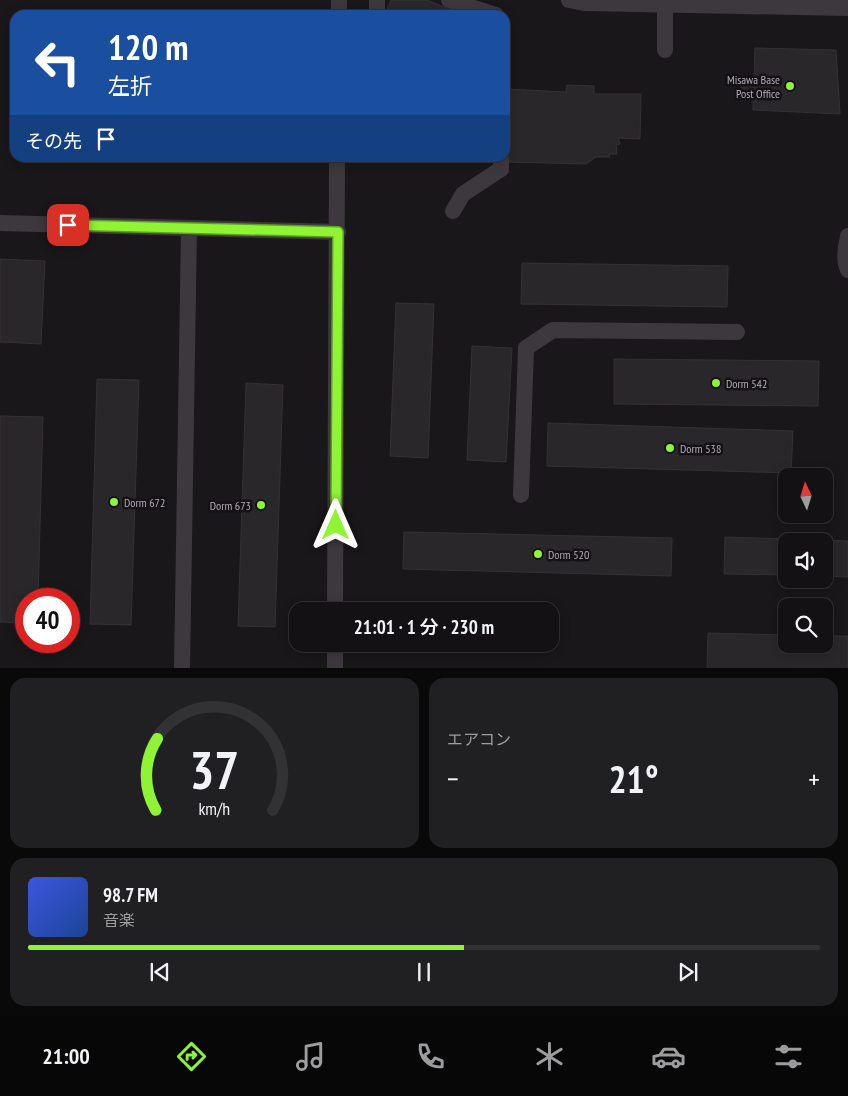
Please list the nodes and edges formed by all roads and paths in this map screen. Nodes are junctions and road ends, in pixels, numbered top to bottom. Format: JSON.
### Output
{"nodes":[{"id":1,"x":449,"y":0,"type":"edge"},
{"id":2,"x":569,"y":0,"type":"edge"},
{"id":3,"x":665,"y":6,"type":"junction"},
{"id":4,"x":848,"y":8,"type":"edge"},
{"id":5,"x":480,"y":10,"type":"edge"},
{"id":6,"x":665,"y":50,"type":"dead end"},
{"id":7,"x":337,"y":162,"type":"edge"},
{"id":8,"x":501,"y":162,"type":"edge"},
{"id":9,"x":453,"y":211,"type":"dead end"},
{"id":10,"x":0,"y":223,"type":"edge"},
{"id":11,"x":189,"y":228,"type":"junction"},
{"id":12,"x":338,"y":232,"type":"junction"},
{"id":13,"x":848,"y":236,"type":"edge"},
{"id":14,"x":848,"y":270,"type":"edge"},
{"id":15,"x":736,"y":332,"type":"dead end"},
{"id":16,"x":522,"y":495,"type":"dead end"},
{"id":17,"x":335,"y":602,"type":"edge"},
{"id":18,"x":335,"y":652,"type":"edge"},
{"id":19,"x":182,"y":668,"type":"edge"},
{"id":20,"x":335,"y":668,"type":"edge"}],
"edges":[{"from":1,"to":5,"type":"street"},
{"from":2,"to":3,"type":"street"},
{"from":3,"to":4,"type":"street"},
{"from":3,"to":6,"type":"street"},
{"from":7,"to":12,"type":"street"},
{"from":8,"to":9,"type":"street"},
{"from":10,"to":11,"type":"street"},
{"from":11,"to":12,"type":"street"},
{"from":11,"to":19,"type":"street"},
{"from":12,"to":17,"type":"street"},
{"from":13,"to":14,"type":"street"},
{"from":15,"to":16,"type":"street"},
{"from":18,"to":20,"type":"street"}]}
